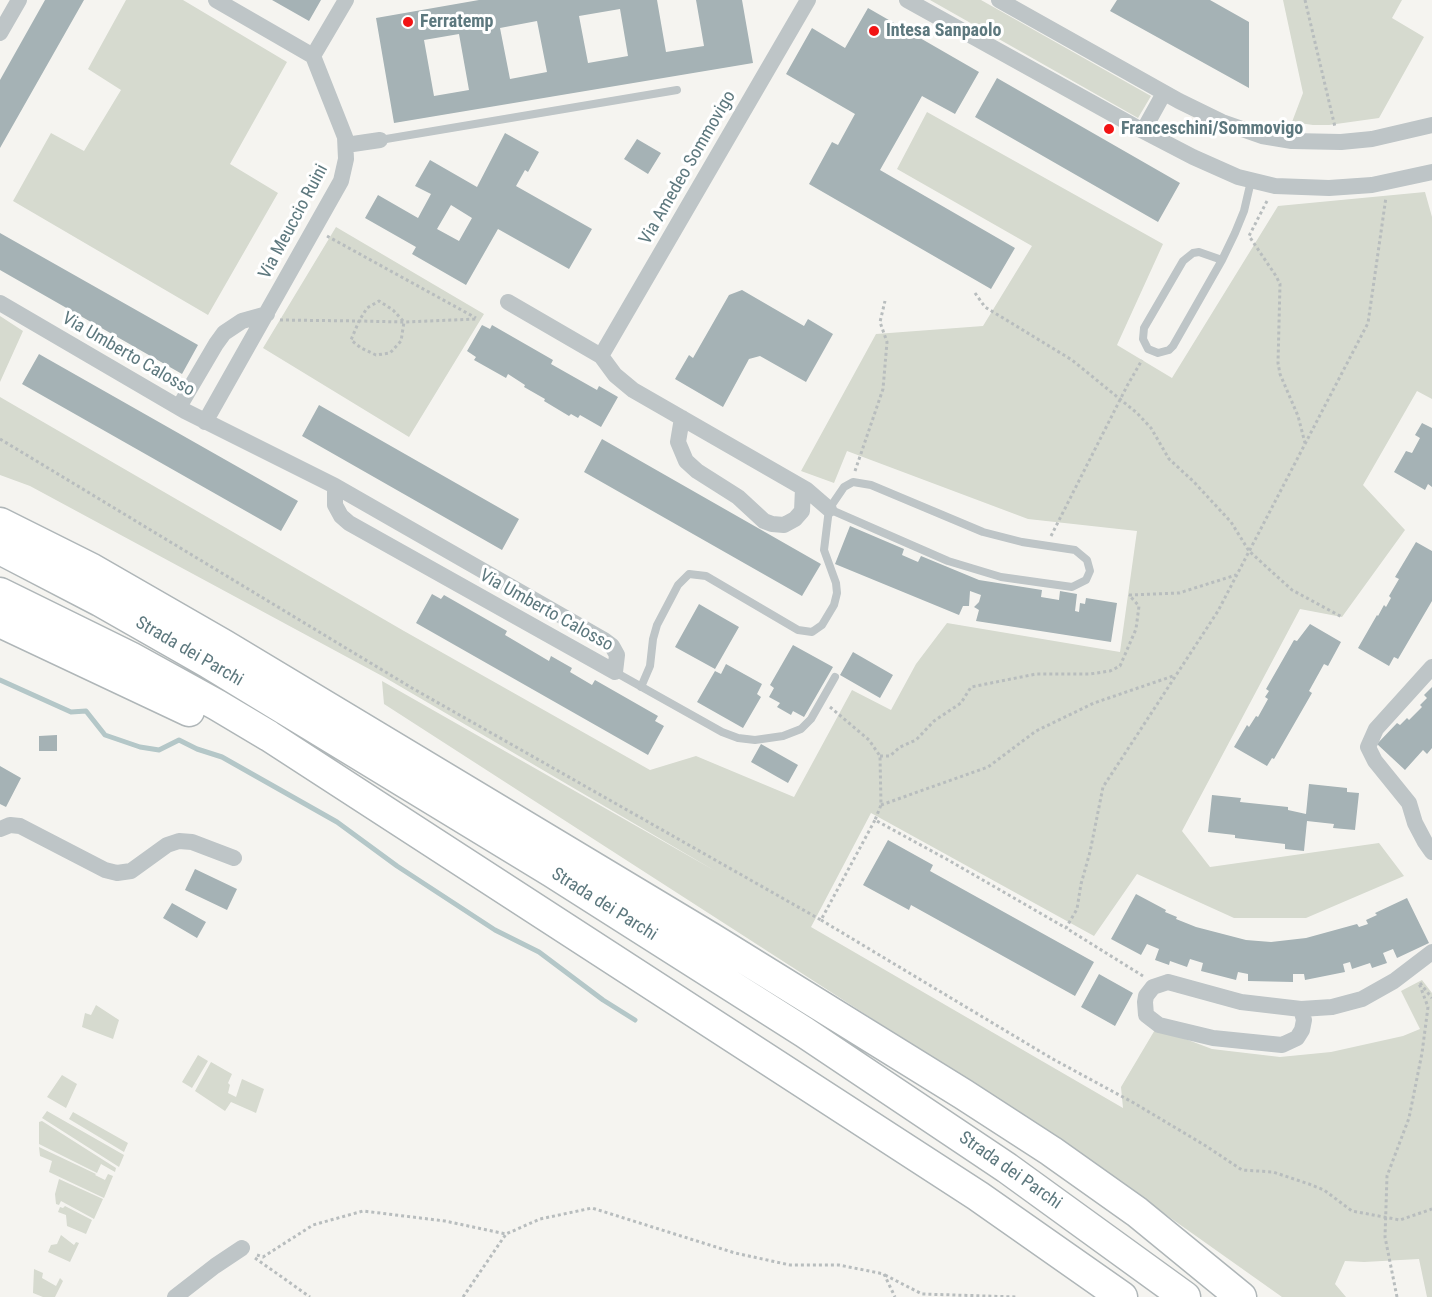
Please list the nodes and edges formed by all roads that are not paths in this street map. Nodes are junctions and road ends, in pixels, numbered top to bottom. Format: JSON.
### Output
{"nodes":[{"id":1,"x":19,"y":0,"type":"edge"},
{"id":2,"x":216,"y":0,"type":"edge"},
{"id":3,"x":346,"y":0,"type":"edge"},
{"id":4,"x":808,"y":0,"type":"edge"},
{"id":5,"x":907,"y":0,"type":"edge"},
{"id":6,"x":999,"y":0,"type":"edge"},
{"id":7,"x":0,"y":33,"type":"edge"},
{"id":8,"x":313,"y":56,"type":"junction"},
{"id":9,"x":677,"y":90,"type":"dead end"},
{"id":10,"x":1164,"y":93,"type":"junction"},
{"id":11,"x":1432,"y":125,"type":"edge"},
{"id":12,"x":1143,"y":131,"type":"junction"},
{"id":13,"x":380,"y":140,"type":"joint"},
{"id":14,"x":346,"y":145,"type":"junction"},
{"id":15,"x":1432,"y":172,"type":"edge"},
{"id":16,"x":1251,"y":181,"type":"junction"},
{"id":17,"x":1222,"y":260,"type":"junction"},
{"id":18,"x":508,"y":302,"type":"dead end"},
{"id":19,"x":0,"y":303,"type":"edge"},
{"id":20,"x":265,"y":317,"type":"junction"},
{"id":21,"x":601,"y":356,"type":"junction"},
{"id":22,"x":179,"y":407,"type":"junction"},
{"id":23,"x":682,"y":418,"type":"junction"},
{"id":24,"x":205,"y":423,"type":"junction"},
{"id":25,"x":335,"y":486,"type":"junction"},
{"id":26,"x":803,"y":488,"type":"junction"},
{"id":27,"x":829,"y":509,"type":"junction"},
{"id":28,"x":0,"y":523,"type":"edge"},
{"id":29,"x":0,"y":549,"type":"edge"},
{"id":30,"x":460,"y":558,"type":"junction"},
{"id":31,"x":449,"y":579,"type":"junction"},
{"id":32,"x":4,"y":605,"type":"edge"},
{"id":33,"x":1432,"y":667,"type":"edge"},
{"id":34,"x":615,"y":672,"type":"junction"},
{"id":35,"x":835,"y":677,"type":"dead end"},
{"id":36,"x":642,"y":687,"type":"junction"},
{"id":37,"x":0,"y":829,"type":"edge"},
{"id":38,"x":1432,"y":852,"type":"edge"},
{"id":39,"x":234,"y":858,"type":"dead end"},
{"id":40,"x":1432,"y":952,"type":"edge"},
{"id":41,"x":1301,"y":1009,"type":"junction"},
{"id":42,"x":1007,"y":1168,"type":"junction"},
{"id":43,"x":242,"y":1248,"type":"road end"},
{"id":44,"x":175,"y":1297,"type":"edge"},
{"id":45,"x":1122,"y":1297,"type":"edge"},
{"id":46,"x":1185,"y":1297,"type":"edge"},
{"id":47,"x":1232,"y":1297,"type":"edge"},
{"id":48,"x":1241,"y":1297,"type":"edge"}],
"edges":[{"from":1,"to":7,"type":"street"},
{"from":2,"to":8,"type":"street"},
{"from":3,"to":8,"type":"street"},
{"from":4,"to":21,"type":"street","name":"Via Amedeo Sommovigo"},
{"from":5,"to":12,"type":"street"},
{"from":6,"to":10,"type":"street"},
{"from":8,"to":14,"type":"street","name":"Via Meuccio Ruini"},
{"from":9,"to":13,"type":"lane"},
{"from":10,"to":11,"type":"street"},
{"from":10,"to":12,"type":"street"},
{"from":12,"to":16,"type":"street"},
{"from":13,"to":14,"type":"street"},
{"from":14,"to":20,"type":"street","name":"Via Meuccio Ruini"},
{"from":15,"to":16,"type":"street"},
{"from":16,"to":17,"type":"lane"},
{"from":17,"to":17,"type":"lane"},
{"from":18,"to":21,"type":"street"},
{"from":19,"to":22,"type":"street","name":"Via Umberto Calosso"},
{"from":20,"to":22,"type":"street"},
{"from":20,"to":24,"type":"street","name":"Via Meuccio Ruini"},
{"from":21,"to":23,"type":"street"},
{"from":22,"to":24,"type":"street","name":"Via Umberto Calosso"},
{"from":23,"to":26,"type":"street"},
{"from":23,"to":26,"type":"street"},
{"from":24,"to":25,"type":"street","name":"Via Umberto Calosso"},
{"from":25,"to":30,"type":"street","name":"Via Umberto Calosso"},
{"from":25,"to":31,"type":"street","name":"Via Umberto Calosso"},
{"from":26,"to":27,"type":"street"},
{"from":27,"to":27,"type":"lane"},
{"from":27,"to":36,"type":"lane"},
{"from":28,"to":48,"type":"highway"},
{"from":29,"to":42,"type":"highway","name":"Strada dei Parchi"},
{"from":30,"to":31,"type":"street"},
{"from":30,"to":34,"type":"street","name":"Via Umberto Calosso"},
{"from":31,"to":34,"type":"street","name":"Via Umberto Calosso"},
{"from":32,"to":45,"type":"highway","name":"Strada dei Parchi"},
{"from":33,"to":38,"type":"street"},
{"from":34,"to":36,"type":"lane"},
{"from":35,"to":36,"type":"lane"},
{"from":37,"to":39,"type":"street"},
{"from":40,"to":41,"type":"street"},
{"from":41,"to":41,"type":"street"},
{"from":42,"to":46,"type":"highway","name":"Strada dei Parchi"},
{"from":42,"to":47,"type":"highway"},
{"from":43,"to":44,"type":"street"}]}
